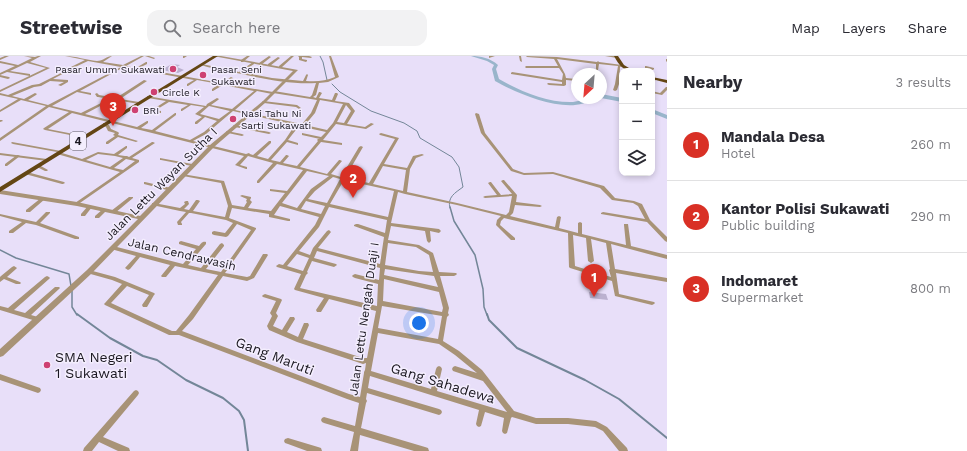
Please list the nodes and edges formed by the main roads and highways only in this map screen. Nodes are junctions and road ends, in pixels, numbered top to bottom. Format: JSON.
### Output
{"nodes":[{"id":1,"x":215,"y":56,"type":"edge"},
{"id":2,"x":616,"y":57,"type":"edge"},
{"id":3,"x":625,"y":68,"type":"edge"},
{"id":4,"x":655,"y":79,"type":"edge"},
{"id":5,"x":666,"y":81,"type":"edge"},
{"id":6,"x":0,"y":191,"type":"edge"}],
"edges":[{"from":1,"to":6,"type":"highway","number":"4"},
{"from":2,"to":3,"type":"highway"},
{"from":4,"to":5,"type":"highway"}]}
